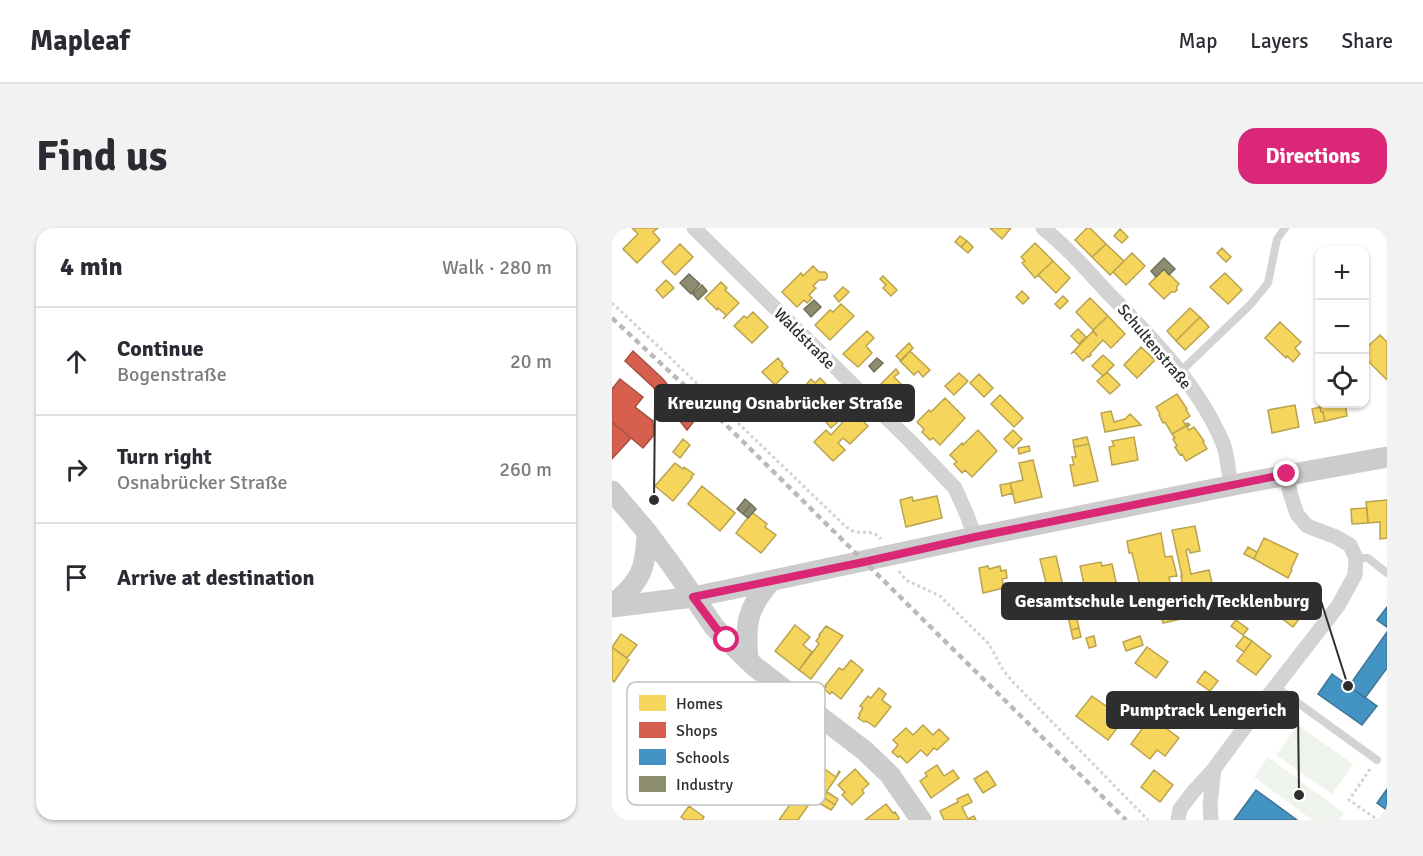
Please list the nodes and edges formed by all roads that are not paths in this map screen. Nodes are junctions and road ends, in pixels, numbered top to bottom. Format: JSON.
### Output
{"nodes":[{"id":1,"x":694,"y":228,"type":"edge"},
{"id":2,"x":1043,"y":228,"type":"edge"},
{"id":3,"x":1285,"y":228,"type":"edge"},
{"id":4,"x":1180,"y":372,"type":"junction"},
{"id":5,"x":1387,"y":457,"type":"edge"},
{"id":6,"x":1287,"y":474,"type":"junction"},
{"id":7,"x":1231,"y":486,"type":"junction"},
{"id":8,"x":612,"y":491,"type":"edge"},
{"id":9,"x":647,"y":532,"type":"junction"},
{"id":10,"x":975,"y":537,"type":"junction"},
{"id":11,"x":1356,"y":558,"type":"junction"},
{"id":12,"x":1387,"y":573,"type":"edge"},
{"id":13,"x":771,"y":581,"type":"junction"},
{"id":14,"x":693,"y":597,"type":"junction"},
{"id":15,"x":612,"y":606,"type":"edge"},
{"id":16,"x":748,"y":660,"type":"junction"},
{"id":17,"x":776,"y":682,"type":"edge"},
{"id":18,"x":1276,"y":687,"type":"junction"},
{"id":19,"x":825,"y":720,"type":"edge"},
{"id":20,"x":1375,"y":763,"type":"road end"},
{"id":21,"x":1214,"y":769,"type":"junction"},
{"id":22,"x":921,"y":820,"type":"edge"},
{"id":23,"x":1179,"y":820,"type":"edge"},
{"id":24,"x":1211,"y":820,"type":"edge"}],
"edges":[{"from":1,"to":10,"type":"street","name":"Waldstraße"},
{"from":2,"to":4,"type":"street","name":"Schultenstraße"},
{"from":3,"to":4,"type":"lane"},
{"from":4,"to":7,"type":"street","name":"Schultenstraße"},
{"from":5,"to":6,"type":"main road"},
{"from":6,"to":7,"type":"main road"},
{"from":6,"to":11,"type":"street"},
{"from":7,"to":10,"type":"main road"},
{"from":8,"to":9,"type":"main road"},
{"from":9,"to":14,"type":"main road"},
{"from":9,"to":15,"type":"main road"},
{"from":10,"to":13,"type":"main road"},
{"from":11,"to":12,"type":"lane"},
{"from":11,"to":18,"type":"street"},
{"from":13,"to":14,"type":"main road"},
{"from":13,"to":16,"type":"main road"},
{"from":14,"to":15,"type":"main road"},
{"from":14,"to":16,"type":"main road"},
{"from":16,"to":17,"type":"main road"},
{"from":18,"to":20,"type":"lane"},
{"from":18,"to":21,"type":"street"},
{"from":19,"to":22,"type":"main road"},
{"from":21,"to":23,"type":"street"},
{"from":21,"to":24,"type":"street"}]}
